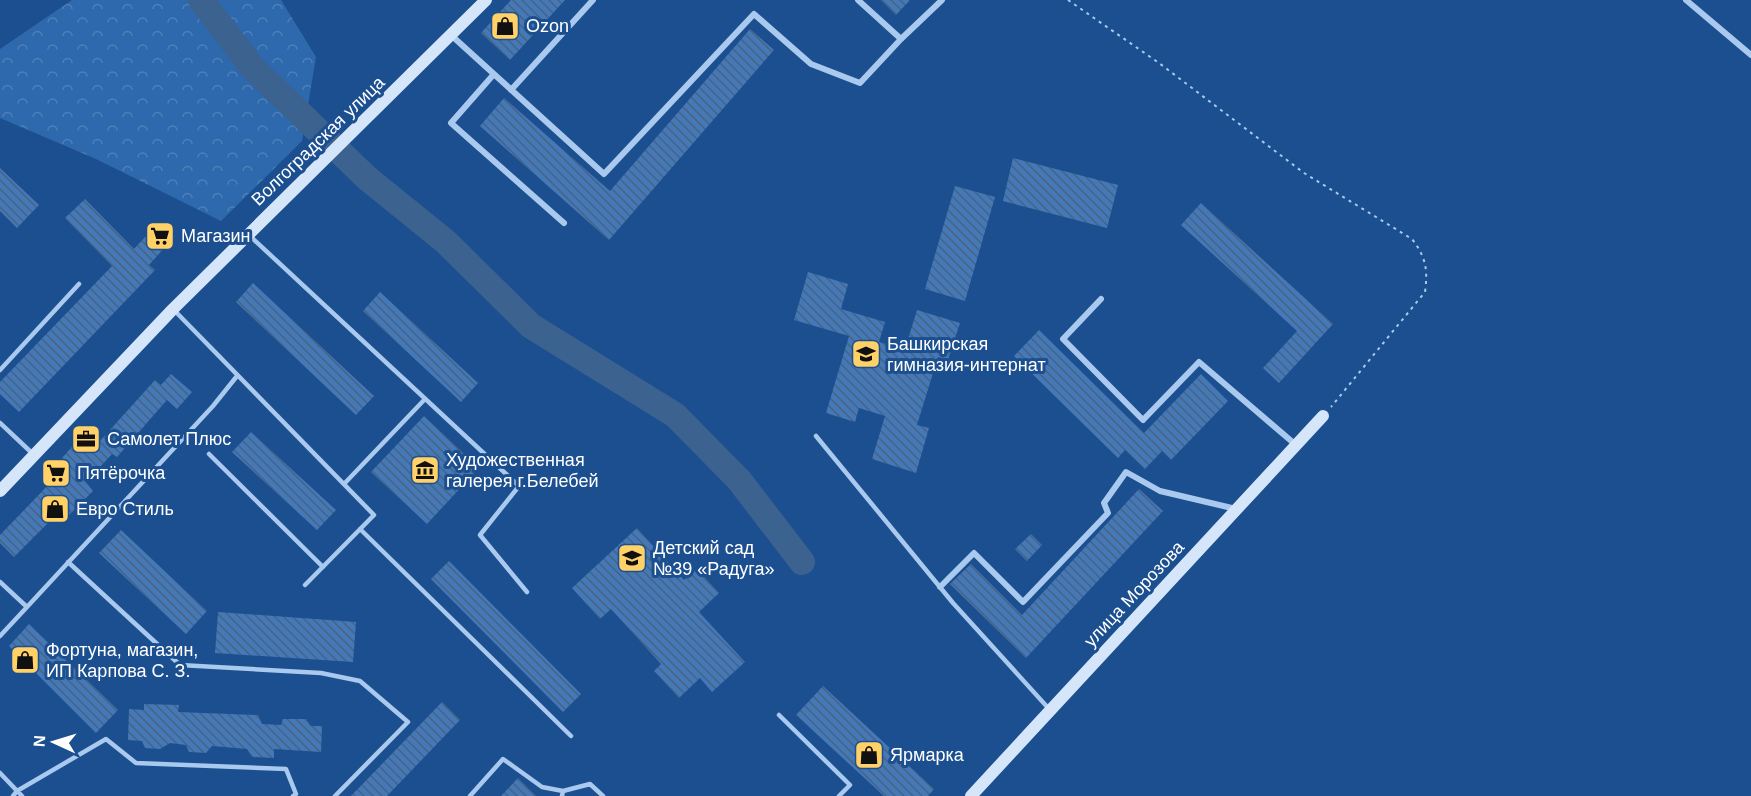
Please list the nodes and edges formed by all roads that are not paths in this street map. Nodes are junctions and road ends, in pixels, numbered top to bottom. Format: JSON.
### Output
{"nodes":[{"id":1,"x":486,"y":0,"type":"edge"},
{"id":2,"x":593,"y":0,"type":"edge"},
{"id":3,"x":858,"y":0,"type":"edge"},
{"id":4,"x":942,"y":0,"type":"edge"},
{"id":5,"x":1686,"y":0,"type":"edge"},
{"id":6,"x":452,"y":36,"type":"junction"},
{"id":7,"x":901,"y":39,"type":"junction"},
{"id":8,"x":1751,"y":55,"type":"edge"},
{"id":9,"x":494,"y":74,"type":"junction"},
{"id":10,"x":511,"y":90,"type":"junction"},
{"id":11,"x":564,"y":223,"type":"dead end"},
{"id":12,"x":248,"y":234,"type":"junction"},
{"id":13,"x":79,"y":284,"type":"dead end"},
{"id":14,"x":1101,"y":300,"type":"dead end"},
{"id":15,"x":173,"y":309,"type":"junction"},
{"id":16,"x":0,"y":370,"type":"edge"},
{"id":17,"x":237,"y":376,"type":"junction"},
{"id":18,"x":425,"y":399,"type":"junction"},
{"id":19,"x":1323,"y":416,"type":"road end"},
{"id":20,"x":0,"y":423,"type":"edge"},
{"id":21,"x":816,"y":436,"type":"dead end"},
{"id":22,"x":1296,"y":445,"type":"junction"},
{"id":23,"x":33,"y":454,"type":"junction"},
{"id":24,"x":209,"y":454,"type":"dead end"},
{"id":25,"x":344,"y":484,"type":"junction"},
{"id":26,"x":0,"y":490,"type":"edge"},
{"id":27,"x":1237,"y":509,"type":"junction"},
{"id":28,"x":360,"y":529,"type":"junction"},
{"id":29,"x":68,"y":562,"type":"junction"},
{"id":30,"x":323,"y":567,"type":"junction"},
{"id":31,"x":0,"y":582,"type":"edge"},
{"id":32,"x":305,"y":585,"type":"dead end"},
{"id":33,"x":940,"y":587,"type":"junction"},
{"id":34,"x":527,"y":592,"type":"dead end"},
{"id":35,"x":27,"y":607,"type":"junction"},
{"id":36,"x":0,"y":636,"type":"edge"},
{"id":37,"x":1050,"y":710,"type":"junction"},
{"id":38,"x":779,"y":715,"type":"dead end"},
{"id":39,"x":571,"y":736,"type":"dead end"},
{"id":40,"x":0,"y":773,"type":"edge"},
{"id":41,"x":17,"y":791,"type":"junction"},
{"id":42,"x":562,"y":794,"type":"edge"},
{"id":43,"x":13,"y":796,"type":"edge"},
{"id":44,"x":22,"y":796,"type":"edge"},
{"id":45,"x":293,"y":796,"type":"edge"},
{"id":46,"x":335,"y":796,"type":"edge"},
{"id":47,"x":470,"y":796,"type":"edge"},
{"id":48,"x":603,"y":796,"type":"edge"},
{"id":49,"x":839,"y":796,"type":"edge"},
{"id":50,"x":971,"y":796,"type":"edge"}],
"edges":[{"from":1,"to":6,"type":"street","name":"Волгоградская улица"},
{"from":2,"to":10,"type":"street"},
{"from":3,"to":7,"type":"street"},
{"from":4,"to":7,"type":"street"},
{"from":5,"to":8,"type":"street"},
{"from":6,"to":9,"type":"street"},
{"from":6,"to":12,"type":"street","name":"Волгоградская улица"},
{"from":7,"to":10,"type":"street"},
{"from":9,"to":10,"type":"street"},
{"from":9,"to":11,"type":"street"},
{"from":12,"to":15,"type":"street","name":"Волгоградская улица"},
{"from":12,"to":18,"type":"lane"},
{"from":13,"to":16,"type":"lane"},
{"from":14,"to":22,"type":"street"},
{"from":15,"to":17,"type":"lane"},
{"from":15,"to":23,"type":"street","name":"Волгоградская улица"},
{"from":17,"to":25,"type":"lane"},
{"from":17,"to":29,"type":"lane"},
{"from":18,"to":25,"type":"lane"},
{"from":18,"to":34,"type":"lane"},
{"from":19,"to":22,"type":"street","name":"улица Морозова"},
{"from":20,"to":23,"type":"lane"},
{"from":21,"to":33,"type":"lane"},
{"from":22,"to":27,"type":"street","name":"улица Морозова"},
{"from":23,"to":26,"type":"street","name":"Волгоградская улица"},
{"from":24,"to":30,"type":"lane"},
{"from":25,"to":28,"type":"lane"},
{"from":27,"to":33,"type":"street"},
{"from":27,"to":37,"type":"street","name":"улица Морозова"},
{"from":28,"to":30,"type":"lane"},
{"from":28,"to":39,"type":"lane"},
{"from":29,"to":35,"type":"lane"},
{"from":29,"to":46,"type":"lane"},
{"from":30,"to":32,"type":"lane"},
{"from":31,"to":35,"type":"lane"},
{"from":33,"to":37,"type":"lane"},
{"from":35,"to":36,"type":"lane"},
{"from":37,"to":50,"type":"street","name":"улица Морозова"},
{"from":38,"to":49,"type":"lane"},
{"from":40,"to":41,"type":"lane"},
{"from":41,"to":43,"type":"lane"},
{"from":41,"to":44,"type":"lane"},
{"from":41,"to":45,"type":"lane"},
{"from":42,"to":47,"type":"lane"},
{"from":42,"to":48,"type":"lane"}]}
